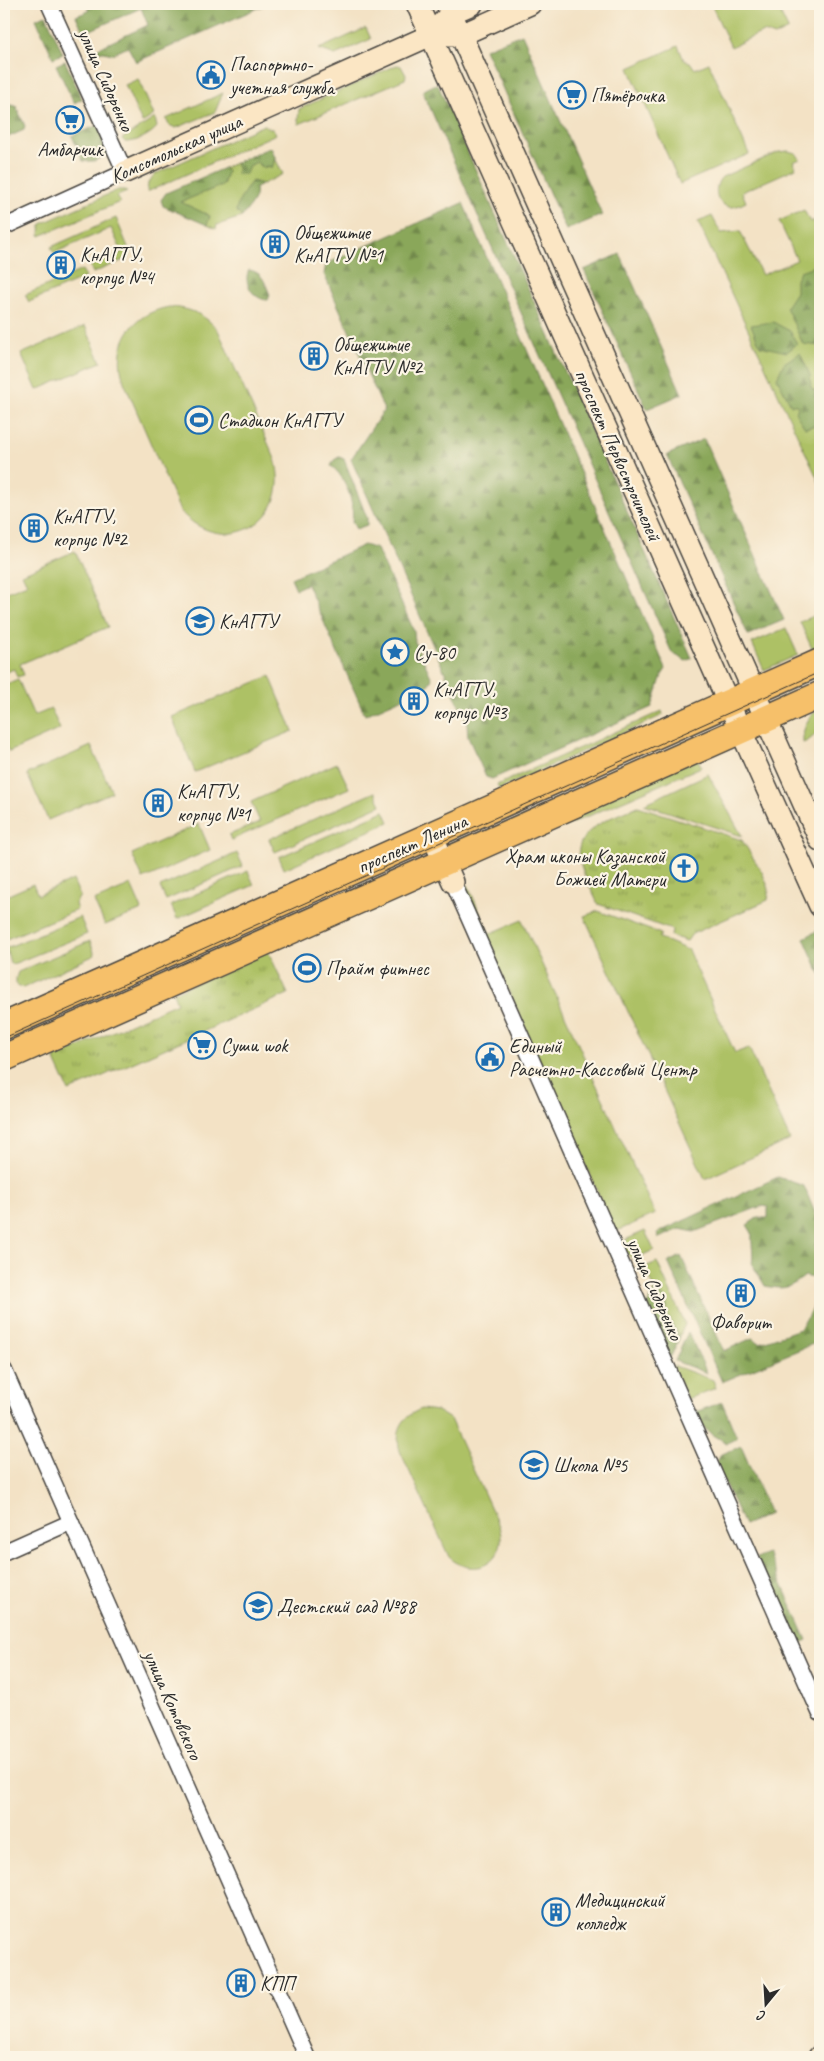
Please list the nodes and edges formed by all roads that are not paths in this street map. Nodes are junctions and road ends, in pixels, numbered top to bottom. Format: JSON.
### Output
{"nodes":[{"id":1,"x":49,"y":4,"type":"edge"},
{"id":2,"x":417,"y":4,"type":"edge"},
{"id":3,"x":472,"y":4,"type":"edge"},
{"id":4,"x":530,"y":4,"type":"edge"},
{"id":5,"x":449,"y":8,"type":"edge"},
{"id":6,"x":431,"y":35,"type":"junction"},
{"id":7,"x":461,"y":35,"type":"junction"},
{"id":8,"x":125,"y":172,"type":"junction"},
{"id":9,"x":4,"y":227,"type":"edge"},
{"id":10,"x":561,"y":260,"type":"junction"},
{"id":11,"x":536,"y":271,"type":"junction"},
{"id":12,"x":639,"y":436,"type":"junction"},
{"id":13,"x":614,"y":447,"type":"junction"},
{"id":14,"x":820,"y":662,"type":"edge"},
{"id":15,"x":753,"y":692,"type":"junction"},
{"id":16,"x":820,"y":695,"type":"edge"},
{"id":17,"x":728,"y":703,"type":"junction"},
{"id":18,"x":765,"y":720,"type":"junction"},
{"id":19,"x":741,"y":731,"type":"junction"},
{"id":20,"x":432,"y":835,"type":"junction"},
{"id":21,"x":820,"y":840,"type":"edge"},
{"id":22,"x":448,"y":872,"type":"junction"},
{"id":23,"x":820,"y":906,"type":"edge"},
{"id":24,"x":4,"y":1026,"type":"edge"},
{"id":25,"x":4,"y":1058,"type":"edge"},
{"id":26,"x":4,"y":1370,"type":"edge"},
{"id":27,"x":71,"y":1522,"type":"junction"},
{"id":28,"x":4,"y":1552,"type":"edge"},
{"id":29,"x":820,"y":1713,"type":"edge"},
{"id":30,"x":306,"y":2057,"type":"edge"}],
"edges":[{"from":1,"to":8,"type":"street","name":"улица Сидоренко"},
{"from":2,"to":6,"type":"main road","name":"проспект Первостроителей"},
{"from":3,"to":5,"type":"main road","name":"Комсомольская улица"},
{"from":4,"to":7,"type":"main road","name":"Комсомольская улица"},
{"from":5,"to":6,"type":"main road","name":"Комсомольская улица"},
{"from":5,"to":7,"type":"main road","name":"проспект Первостроителей"},
{"from":6,"to":7,"type":"main road","name":"Комсомольская улица"},
{"from":6,"to":8,"type":"main road","name":"Комсомольская улица"},
{"from":6,"to":11,"type":"main road","name":"проспект Первостроителей"},
{"from":7,"to":10,"type":"main road","name":"проспект Первостроителей"},
{"from":8,"to":9,"type":"street","name":"Комсомольская улица"},
{"from":10,"to":11,"type":"main road"},
{"from":10,"to":12,"type":"main road","name":"проспект Первостроителей"},
{"from":11,"to":13,"type":"main road","name":"проспект Первостроителей"},
{"from":12,"to":13,"type":"main road"},
{"from":12,"to":15,"type":"main road","name":"проспект Первостроителей"},
{"from":13,"to":17,"type":"main road","name":"проспект Первостроителей"},
{"from":14,"to":15,"type":"highway","name":"проспект Ленина"},
{"from":15,"to":17,"type":"highway","name":"проспект Ленина"},
{"from":15,"to":18,"type":"main road","name":"проспект Первостроителей"},
{"from":16,"to":18,"type":"highway","name":"проспект Ленина"},
{"from":17,"to":19,"type":"main road","name":"проспект Первостроителей"},
{"from":17,"to":20,"type":"highway","name":"проспект Ленина"},
{"from":18,"to":19,"type":"highway","name":"проспект Ленина"},
{"from":18,"to":21,"type":"main road","name":"проспект Первостроителей"},
{"from":19,"to":22,"type":"highway","name":"проспект Ленина"},
{"from":19,"to":23,"type":"main road","name":"проспект Первостроителей"},
{"from":20,"to":22,"type":"main road"},
{"from":20,"to":24,"type":"highway","name":"проспект Ленина"},
{"from":22,"to":25,"type":"highway","name":"проспект Ленина"},
{"from":22,"to":29,"type":"street","name":"улица Сидоренко"},
{"from":26,"to":27,"type":"street","name":"улица Котовского"},
{"from":27,"to":28,"type":"street"},
{"from":27,"to":30,"type":"street","name":"улица Котовского"}]}
